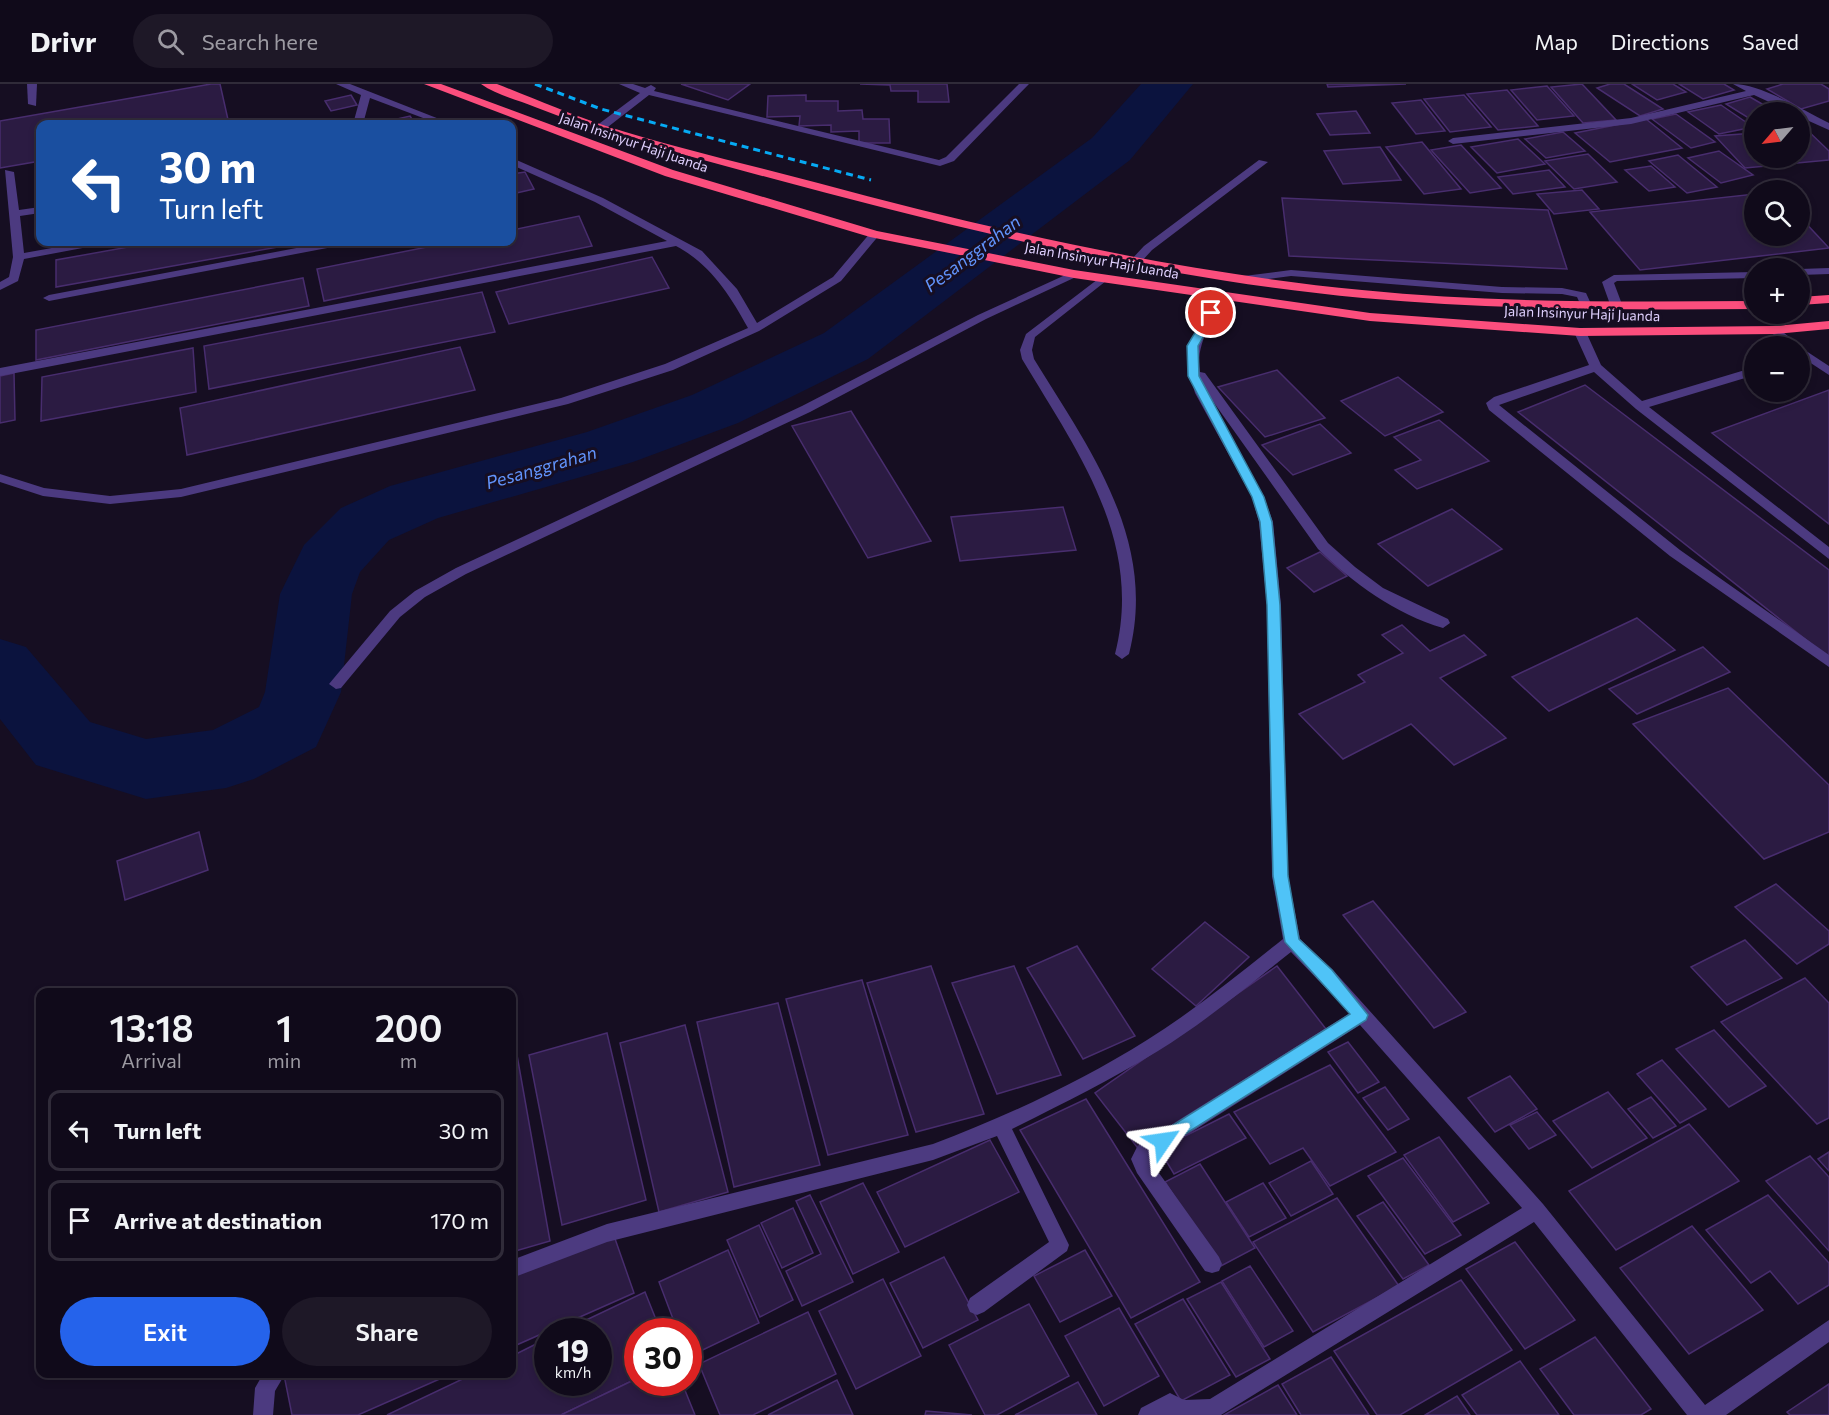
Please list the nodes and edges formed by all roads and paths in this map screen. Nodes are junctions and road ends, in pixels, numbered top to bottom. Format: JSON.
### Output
{"nodes":[{"id":1,"x":32,"y":84,"type":"edge"},
{"id":2,"x":341,"y":84,"type":"edge"},
{"id":3,"x":430,"y":84,"type":"edge"},
{"id":4,"x":487,"y":84,"type":"edge"},
{"id":5,"x":624,"y":84,"type":"edge"},
{"id":6,"x":656,"y":84,"type":"edge"},
{"id":7,"x":1024,"y":84,"type":"edge"},
{"id":8,"x":1738,"y":84,"type":"edge"},
{"id":9,"x":646,"y":92,"type":"junction"},
{"id":10,"x":1756,"y":92,"type":"junction"},
{"id":11,"x":366,"y":94,"type":"junction"},
{"id":12,"x":1776,"y":102,"type":"edge"},
{"id":13,"x":33,"y":105,"type":"dead end"},
{"id":14,"x":1810,"y":118,"type":"edge"},
{"id":15,"x":359,"y":120,"type":"edge"},
{"id":16,"x":436,"y":120,"type":"edge"},
{"id":17,"x":1829,"y":127,"type":"edge"},
{"id":18,"x":600,"y":128,"type":"junction"},
{"id":19,"x":1454,"y":141,"type":"dead end"},
{"id":20,"x":1263,"y":162,"type":"dead end"},
{"id":21,"x":516,"y":164,"type":"edge"},
{"id":22,"x":9,"y":172,"type":"dead end"},
{"id":23,"x":36,"y":211,"type":"edge"},
{"id":24,"x":14,"y":214,"type":"junction"},
{"id":25,"x":875,"y":234,"type":"junction"},
{"id":26,"x":677,"y":242,"type":"junction"},
{"id":27,"x":78,"y":246,"type":"edge"},
{"id":28,"x":323,"y":246,"type":"edge"},
{"id":29,"x":19,"y":257,"type":"junction"},
{"id":30,"x":1137,"y":260,"type":"junction"},
{"id":31,"x":1829,"y":271,"type":"edge"},
{"id":32,"x":1810,"y":272,"type":"edge"},
{"id":33,"x":1074,"y":274,"type":"junction"},
{"id":34,"x":1744,"y":275,"type":"edge"},
{"id":35,"x":1102,"y":279,"type":"junction"},
{"id":36,"x":0,"y":287,"type":"edge"},
{"id":37,"x":1221,"y":297,"type":"junction"},
{"id":38,"x":49,"y":298,"type":"dead end"},
{"id":39,"x":1829,"y":298,"type":"edge"},
{"id":40,"x":1810,"y":300,"type":"edge"},
{"id":41,"x":1744,"y":305,"type":"edge"},
{"id":42,"x":1617,"y":307,"type":"junction"},
{"id":43,"x":1829,"y":325,"type":"edge"},
{"id":44,"x":755,"y":329,"type":"junction"},
{"id":45,"x":1774,"y":330,"type":"junction"},
{"id":46,"x":1580,"y":332,"type":"junction"},
{"id":47,"x":1782,"y":336,"type":"edge"},
{"id":48,"x":1810,"y":360,"type":"edge"},
{"id":49,"x":1192,"y":363,"type":"junction"},
{"id":50,"x":1596,"y":368,"type":"junction"},
{"id":51,"x":1829,"y":371,"type":"edge"},
{"id":52,"x":0,"y":372,"type":"edge"},
{"id":53,"x":1744,"y":374,"type":"edge"},
{"id":54,"x":1640,"y":406,"type":"junction"},
{"id":55,"x":0,"y":478,"type":"edge"},
{"id":56,"x":1829,"y":554,"type":"edge"},
{"id":57,"x":1443,"y":623,"type":"dead end"},
{"id":58,"x":1122,"y":654,"type":"dead end"},
{"id":59,"x":1829,"y":662,"type":"edge"},
{"id":60,"x":336,"y":684,"type":"dead end"},
{"id":61,"x":1292,"y":942,"type":"junction"},
{"id":62,"x":1360,"y":1015,"type":"junction"},
{"id":63,"x":1001,"y":1125,"type":"junction"},
{"id":64,"x":1536,"y":1210,"type":"junction"},
{"id":65,"x":1212,"y":1264,"type":"dead end"},
{"id":66,"x":516,"y":1267,"type":"edge"},
{"id":67,"x":977,"y":1305,"type":"dead end"},
{"id":68,"x":1829,"y":1330,"type":"edge"},
{"id":69,"x":272,"y":1378,"type":"edge"},
{"id":70,"x":263,"y":1415,"type":"edge"},
{"id":71,"x":1148,"y":1415,"type":"edge"},
{"id":72,"x":1700,"y":1415,"type":"edge"},
{"id":73,"x":1709,"y":1415,"type":"edge"}],
"edges":[{"from":1,"to":13,"type":"street"},
{"from":2,"to":11,"type":"street"},
{"from":3,"to":25,"type":"highway","name":"Jalan Insinyur Haji Juanda"},
{"from":4,"to":18,"type":"highway","name":"Jalan Insinyur Haji Juanda"},
{"from":5,"to":9,"type":"street"},
{"from":6,"to":9,"type":"street"},
{"from":7,"to":9,"type":"street"},
{"from":8,"to":10,"type":"street"},
{"from":9,"to":18,"type":"street"},
{"from":10,"to":12,"type":"street"},
{"from":10,"to":19,"type":"street"},
{"from":11,"to":15,"type":"street"},
{"from":11,"to":16,"type":"street"},
{"from":14,"to":17,"type":"street"},
{"from":18,"to":30,"type":"highway","name":"Jalan Insinyur Haji Juanda"},
{"from":20,"to":30,"type":"street"},
{"from":21,"to":26,"type":"street"},
{"from":22,"to":24,"type":"street"},
{"from":23,"to":24,"type":"street"},
{"from":24,"to":29,"type":"street"},
{"from":25,"to":33,"type":"highway","name":"Jalan Insinyur Haji Juanda"},
{"from":25,"to":44,"type":"street"},
{"from":26,"to":44,"type":"street"},
{"from":26,"to":52,"type":"street"},
{"from":27,"to":29,"type":"street"},
{"from":28,"to":38,"type":"street"},
{"from":29,"to":36,"type":"street"},
{"from":30,"to":42,"type":"highway","name":"Jalan Insinyur Haji Juanda"},
{"from":31,"to":32,"type":"street"},
{"from":33,"to":35,"type":"highway","name":"Jalan Insinyur Haji Juanda"},
{"from":33,"to":60,"type":"street"},
{"from":34,"to":42,"type":"street"},
{"from":35,"to":37,"type":"highway","name":"Jalan Insinyur Haji Juanda"},
{"from":35,"to":58,"type":"street"},
{"from":37,"to":46,"type":"highway","name":"Jalan Insinyur Haji Juanda"},
{"from":37,"to":49,"type":"street"},
{"from":39,"to":40,"type":"highway"},
{"from":41,"to":42,"type":"highway","name":"Jalan Insinyur Haji Juanda"},
{"from":43,"to":45,"type":"highway","name":"Jalan Insinyur Haji Juanda"},
{"from":44,"to":55,"type":"street"},
{"from":45,"to":46,"type":"highway","name":"Jalan Insinyur Haji Juanda"},
{"from":45,"to":47,"type":"street"},
{"from":46,"to":50,"type":"street"},
{"from":48,"to":51,"type":"street"},
{"from":49,"to":57,"type":"street"},
{"from":49,"to":61,"type":"street"},
{"from":50,"to":54,"type":"street"},
{"from":50,"to":59,"type":"street"},
{"from":53,"to":54,"type":"street"},
{"from":54,"to":56,"type":"street"},
{"from":61,"to":62,"type":"street"},
{"from":61,"to":63,"type":"street"},
{"from":62,"to":64,"type":"street"},
{"from":62,"to":65,"type":"street"},
{"from":63,"to":66,"type":"street"},
{"from":63,"to":67,"type":"street"},
{"from":64,"to":71,"type":"street"},
{"from":64,"to":72,"type":"street"},
{"from":68,"to":73,"type":"street"},
{"from":69,"to":70,"type":"street"}]}
